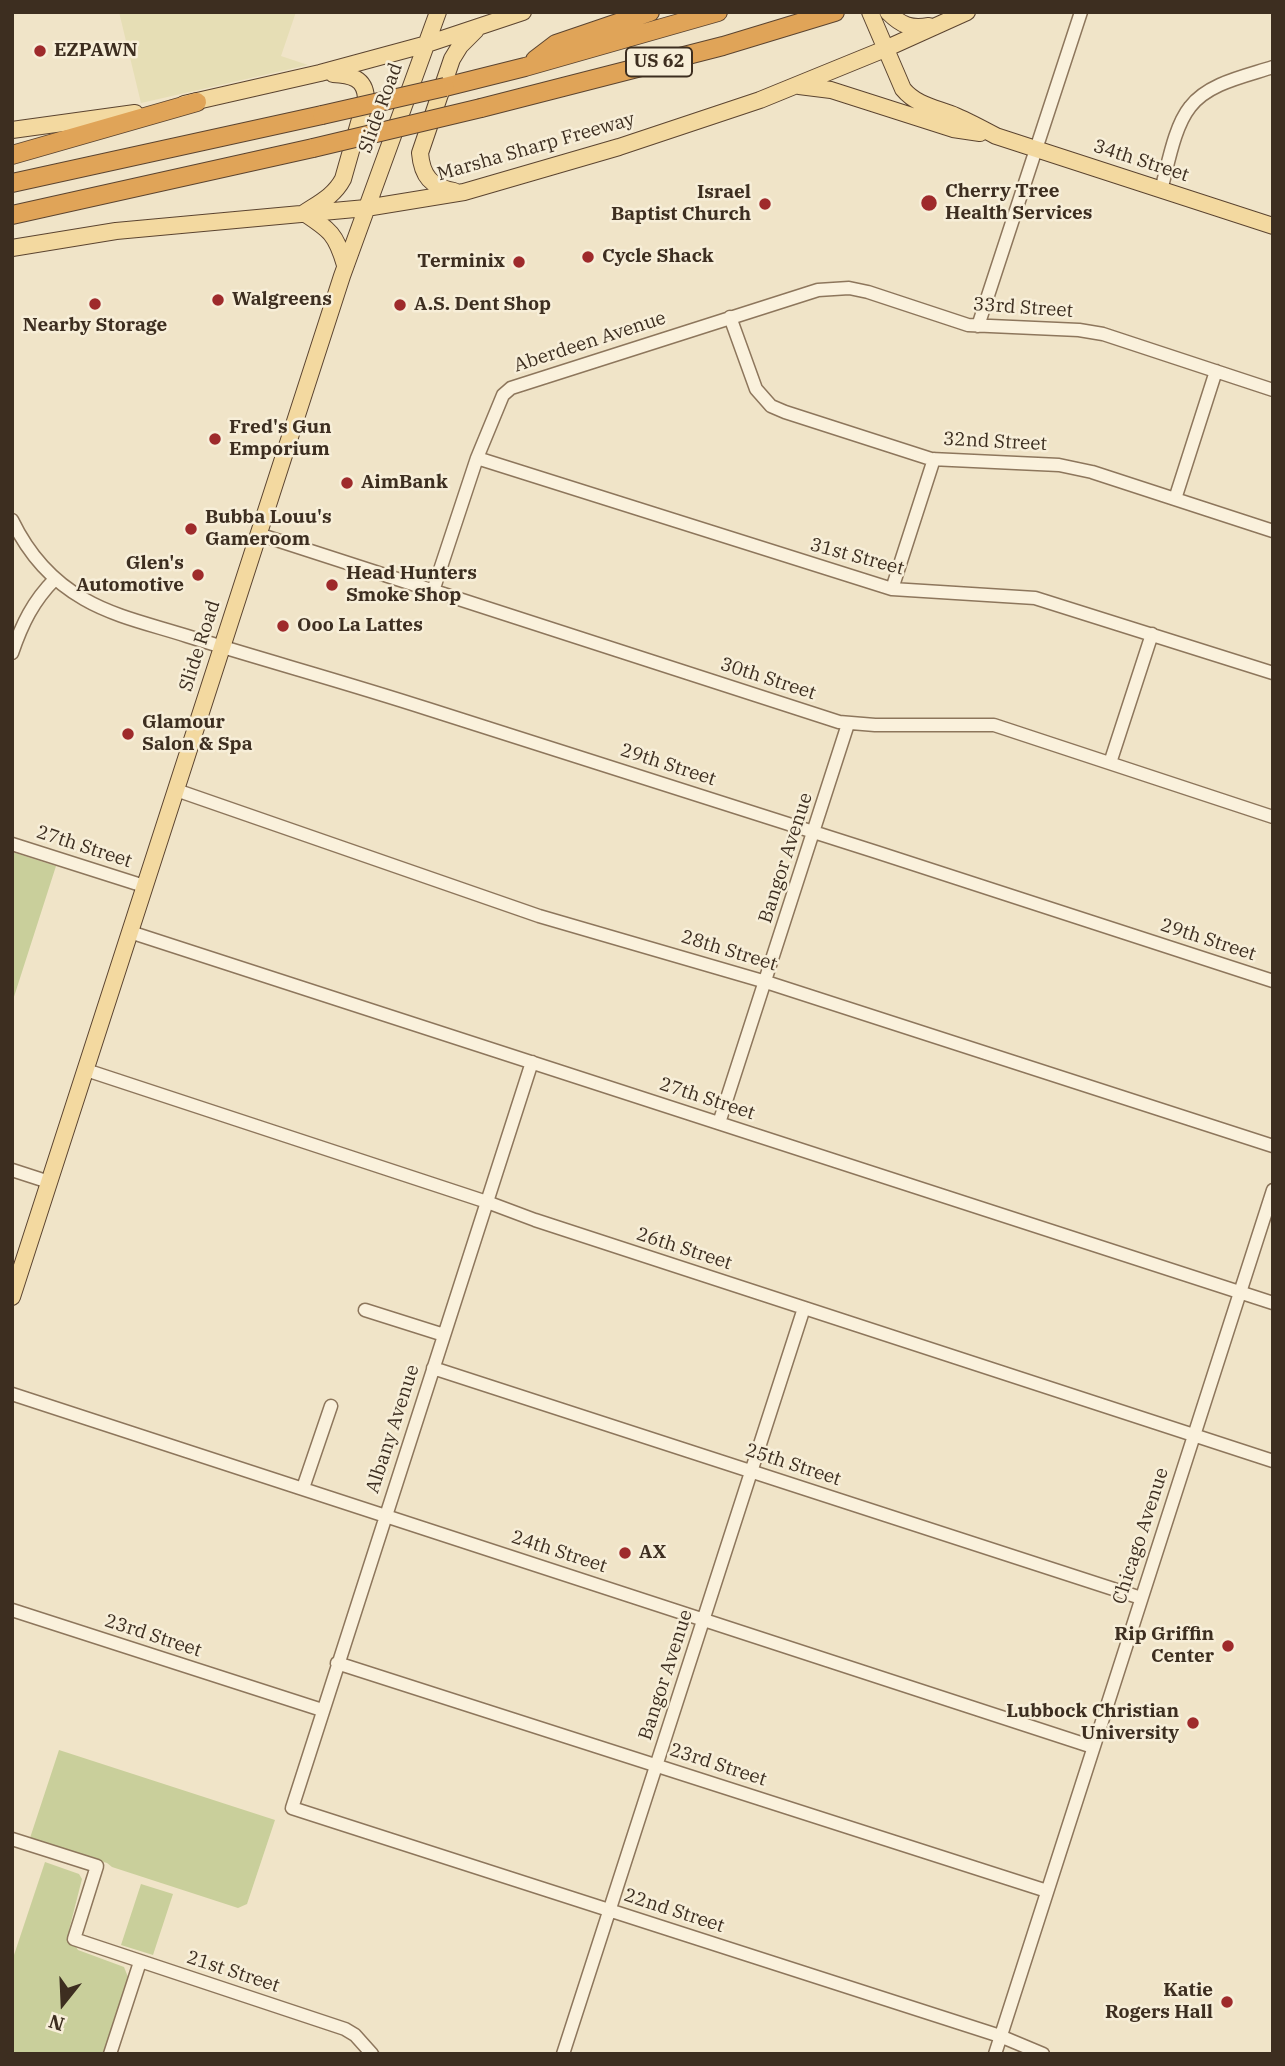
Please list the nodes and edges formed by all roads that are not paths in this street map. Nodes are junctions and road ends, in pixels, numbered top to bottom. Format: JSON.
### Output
{"nodes":[{"id":1,"x":438,"y":12,"type":"edge"},
{"id":2,"x":523,"y":12,"type":"edge"},
{"id":3,"x":650,"y":12,"type":"edge"},
{"id":4,"x":718,"y":12,"type":"edge"},
{"id":5,"x":835,"y":12,"type":"edge"},
{"id":6,"x":870,"y":12,"type":"edge"},
{"id":7,"x":888,"y":12,"type":"edge"},
{"id":8,"x":967,"y":12,"type":"edge"},
{"id":9,"x":1081,"y":12,"type":"edge"},
{"id":10,"x":942,"y":24,"type":"junction"},
{"id":11,"x":480,"y":26,"type":"junction"},
{"id":12,"x":427,"y":44,"type":"junction"},
{"id":13,"x":885,"y":49,"type":"junction"},
{"id":14,"x":1273,"y":67,"type":"edge"},
{"id":15,"x":525,"y":68,"type":"junction"},
{"id":16,"x":320,"y":73,"type":"junction"},
{"id":17,"x":794,"y":86,"type":"junction"},
{"id":18,"x":197,"y":102,"type":"junction"},
{"id":19,"x":12,"y":130,"type":"edge"},
{"id":20,"x":996,"y":136,"type":"junction"},
{"id":21,"x":1035,"y":149,"type":"junction"},
{"id":22,"x":12,"y":155,"type":"edge"},
{"id":23,"x":12,"y":183,"type":"edge"},
{"id":24,"x":1161,"y":190,"type":"junction"},
{"id":25,"x":464,"y":192,"type":"junction"},
{"id":26,"x":366,"y":208,"type":"junction"},
{"id":27,"x":303,"y":213,"type":"junction"},
{"id":28,"x":12,"y":215,"type":"edge"},
{"id":29,"x":1273,"y":226,"type":"edge"},
{"id":30,"x":12,"y":248,"type":"edge"},
{"id":31,"x":345,"y":265,"type":"junction"},
{"id":32,"x":730,"y":317,"type":"junction"},
{"id":33,"x":978,"y":326,"type":"junction"},
{"id":34,"x":1216,"y":371,"type":"junction"},
{"id":35,"x":1273,"y":390,"type":"edge"},
{"id":36,"x":477,"y":458,"type":"junction"},
{"id":37,"x":934,"y":459,"type":"junction"},
{"id":38,"x":1175,"y":499,"type":"junction"},
{"id":39,"x":12,"y":520,"type":"edge"},
{"id":40,"x":1273,"y":531,"type":"edge"},
{"id":41,"x":258,"y":534,"type":"junction"},
{"id":42,"x":55,"y":579,"type":"junction"},
{"id":43,"x":892,"y":589,"type":"junction"},
{"id":44,"x":433,"y":591,"type":"junction"},
{"id":45,"x":1152,"y":634,"type":"junction"},
{"id":46,"x":222,"y":647,"type":"junction"},
{"id":47,"x":12,"y":653,"type":"edge"},
{"id":48,"x":1273,"y":673,"type":"edge"},
{"id":49,"x":848,"y":724,"type":"junction"},
{"id":50,"x":1110,"y":762,"type":"junction"},
{"id":51,"x":176,"y":790,"type":"junction"},
{"id":52,"x":1273,"y":817,"type":"edge"},
{"id":53,"x":814,"y":832,"type":"junction"},
{"id":54,"x":12,"y":844,"type":"edge"},
{"id":55,"x":144,"y":886,"type":"junction"},
{"id":56,"x":130,"y":932,"type":"junction"},
{"id":57,"x":1273,"y":981,"type":"edge"},
{"id":58,"x":766,"y":982,"type":"junction"},
{"id":59,"x":532,"y":1062,"type":"junction"},
{"id":60,"x":86,"y":1070,"type":"junction"},
{"id":61,"x":719,"y":1123,"type":"junction"},
{"id":62,"x":1273,"y":1146,"type":"edge"},
{"id":63,"x":12,"y":1170,"type":"edge"},
{"id":64,"x":49,"y":1182,"type":"junction"},
{"id":65,"x":1273,"y":1191,"type":"edge"},
{"id":66,"x":487,"y":1202,"type":"junction"},
{"id":67,"x":1240,"y":1293,"type":"junction"},
{"id":68,"x":12,"y":1297,"type":"edge"},
{"id":69,"x":1273,"y":1303,"type":"edge"},
{"id":70,"x":804,"y":1308,"type":"junction"},
{"id":71,"x":365,"y":1310,"type":"dead end"},
{"id":72,"x":444,"y":1335,"type":"junction"},
{"id":73,"x":433,"y":1368,"type":"junction"},
{"id":74,"x":12,"y":1394,"type":"edge"},
{"id":75,"x":331,"y":1406,"type":"dead end"},
{"id":76,"x":1194,"y":1435,"type":"junction"},
{"id":77,"x":1273,"y":1461,"type":"edge"},
{"id":78,"x":752,"y":1472,"type":"junction"},
{"id":79,"x":303,"y":1489,"type":"junction"},
{"id":80,"x":385,"y":1515,"type":"junction"},
{"id":81,"x":1141,"y":1598,"type":"junction"},
{"id":82,"x":12,"y":1610,"type":"edge"},
{"id":83,"x":704,"y":1619,"type":"junction"},
{"id":84,"x":337,"y":1663,"type":"junction"},
{"id":85,"x":322,"y":1710,"type":"junction"},
{"id":86,"x":1093,"y":1746,"type":"junction"},
{"id":87,"x":657,"y":1766,"type":"junction"},
{"id":88,"x":292,"y":1808,"type":"joint"},
{"id":89,"x":12,"y":1839,"type":"edge"},
{"id":90,"x":1047,"y":1891,"type":"junction"},
{"id":91,"x":610,"y":1910,"type":"junction"},
{"id":92,"x":140,"y":1962,"type":"junction"},
{"id":93,"x":1000,"y":2036,"type":"junction"},
{"id":94,"x":366,"y":2052,"type":"edge"},
{"id":95,"x":110,"y":2054,"type":"edge"},
{"id":96,"x":564,"y":2054,"type":"edge"},
{"id":97,"x":995,"y":2054,"type":"edge"},
{"id":98,"x":1043,"y":2054,"type":"edge"}],
"edges":[{"from":1,"to":12,"type":"main road","name":"Slide Road"},
{"from":2,"to":11,"type":"main road"},
{"from":3,"to":15,"type":"highway"},
{"from":4,"to":15,"type":"highway","number":"US 62"},
{"from":5,"to":28,"type":"highway","number":"US 62","bridge":true},
{"from":6,"to":13,"type":"main road","name":"34th Street"},
{"from":7,"to":10,"type":"main road"},
{"from":8,"to":10,"type":"main road","name":"Marsha Sharp Freeway"},
{"from":9,"to":21,"type":"street"},
{"from":10,"to":13,"type":"main road","name":"Marsha Sharp Freeway"},
{"from":11,"to":12,"type":"main road"},
{"from":11,"to":25,"type":"main road"},
{"from":12,"to":16,"type":"main road"},
{"from":12,"to":26,"type":"main road","name":"Slide Road"},
{"from":13,"to":17,"type":"main road","name":"Marsha Sharp Freeway"},
{"from":13,"to":20,"type":"main road","name":"34th Street"},
{"from":14,"to":24,"type":"street"},
{"from":15,"to":23,"type":"highway","number":"US 62","bridge":true},
{"from":16,"to":18,"type":"main road"},
{"from":16,"to":27,"type":"main road"},
{"from":17,"to":20,"type":"main road","name":"34th Street"},
{"from":17,"to":25,"type":"main road","name":"Marsha Sharp Freeway"},
{"from":18,"to":19,"type":"main road"},
{"from":18,"to":22,"type":"highway"},
{"from":20,"to":21,"type":"main road","name":"34th Street"},
{"from":21,"to":24,"type":"main road","name":"34th Street"},
{"from":21,"to":33,"type":"street"},
{"from":24,"to":29,"type":"main road","name":"34th Street"},
{"from":25,"to":26,"type":"main road","name":"Marsha Sharp Freeway"},
{"from":26,"to":27,"type":"main road","name":"Marsha Sharp Freeway"},
{"from":26,"to":31,"type":"main road","name":"Slide Road"},
{"from":27,"to":30,"type":"main road","name":"Marsha Sharp Freeway"},
{"from":27,"to":31,"type":"main road"},
{"from":31,"to":41,"type":"main road","name":"Slide Road"},
{"from":32,"to":33,"type":"street","name":"33rd Street"},
{"from":32,"to":36,"type":"street","name":"Aberdeen Avenue"},
{"from":32,"to":37,"type":"street","name":"32nd Street"},
{"from":33,"to":34,"type":"street","name":"33rd Street"},
{"from":34,"to":35,"type":"street","name":"33rd Street"},
{"from":34,"to":38,"type":"street"},
{"from":36,"to":43,"type":"street","name":"31st Street"},
{"from":36,"to":44,"type":"street","name":"Aberdeen Avenue"},
{"from":37,"to":38,"type":"street","name":"32nd Street"},
{"from":37,"to":43,"type":"street"},
{"from":38,"to":40,"type":"street","name":"32nd Street"},
{"from":39,"to":42,"type":"street","name":"29th Street"},
{"from":41,"to":44,"type":"street","name":"30th Street"},
{"from":41,"to":46,"type":"main road","name":"Slide Road"},
{"from":42,"to":46,"type":"street","name":"29th Street"},
{"from":42,"to":47,"type":"street"},
{"from":43,"to":45,"type":"street","name":"31st Street"},
{"from":44,"to":49,"type":"street","name":"30th Street"},
{"from":45,"to":48,"type":"street","name":"31st Street"},
{"from":45,"to":50,"type":"street"},
{"from":46,"to":51,"type":"main road","name":"Slide Road"},
{"from":46,"to":53,"type":"street","name":"29th Street"},
{"from":49,"to":50,"type":"street","name":"30th Street"},
{"from":49,"to":53,"type":"street","name":"Bangor Avenue"},
{"from":50,"to":52,"type":"street","name":"30th Street"},
{"from":51,"to":55,"type":"main road","name":"Slide Road"},
{"from":51,"to":58,"type":"street","name":"28th Street"},
{"from":53,"to":57,"type":"street","name":"29th Street"},
{"from":53,"to":58,"type":"street","name":"Bangor Avenue"},
{"from":54,"to":55,"type":"street","name":"27th Street"},
{"from":55,"to":56,"type":"main road","name":"Slide Road"},
{"from":56,"to":59,"type":"street","name":"27th Street"},
{"from":56,"to":60,"type":"main road","name":"Slide Road"},
{"from":58,"to":61,"type":"street","name":"Bangor Avenue"},
{"from":58,"to":62,"type":"street","name":"28th Street"},
{"from":59,"to":61,"type":"street","name":"27th Street"},
{"from":59,"to":66,"type":"street","name":"Albany Avenue"},
{"from":60,"to":64,"type":"main road","name":"Slide Road"},
{"from":60,"to":66,"type":"street","name":"26th Street"},
{"from":61,"to":67,"type":"street","name":"27th Street"},
{"from":63,"to":64,"type":"street"},
{"from":64,"to":68,"type":"main road","name":"Slide Road"},
{"from":65,"to":67,"type":"street","name":"Chicago Avenue"},
{"from":66,"to":70,"type":"street","name":"26th Street"},
{"from":66,"to":72,"type":"street","name":"Albany Avenue"},
{"from":67,"to":69,"type":"street","name":"27th Street"},
{"from":67,"to":76,"type":"street","name":"Chicago Avenue"},
{"from":70,"to":76,"type":"street","name":"26th Street"},
{"from":70,"to":78,"type":"street","name":"Bangor Avenue"},
{"from":71,"to":72,"type":"street"},
{"from":72,"to":73,"type":"street","name":"Albany Avenue"},
{"from":73,"to":78,"type":"street","name":"25th Street"},
{"from":73,"to":80,"type":"street","name":"Albany Avenue"},
{"from":74,"to":79,"type":"street","name":"24th Street"},
{"from":75,"to":79,"type":"street"},
{"from":76,"to":77,"type":"street","name":"26th Street"},
{"from":76,"to":81,"type":"street","name":"Chicago Avenue"},
{"from":78,"to":81,"type":"street","name":"25th Street"},
{"from":78,"to":83,"type":"street","name":"Bangor Avenue"},
{"from":79,"to":80,"type":"street","name":"24th Street"},
{"from":80,"to":83,"type":"street","name":"24th Street"},
{"from":80,"to":84,"type":"street","name":"Albany Avenue"},
{"from":81,"to":86,"type":"street","name":"Chicago Avenue"},
{"from":82,"to":85,"type":"street","name":"23rd Street"},
{"from":83,"to":86,"type":"street","name":"24th Street"},
{"from":83,"to":87,"type":"street","name":"Bangor Avenue"},
{"from":84,"to":85,"type":"street","name":"Albany Avenue"},
{"from":84,"to":87,"type":"street","name":"23rd Street"},
{"from":85,"to":88,"type":"street","name":"Albany Avenue"},
{"from":86,"to":90,"type":"street","name":"Chicago Avenue"},
{"from":87,"to":90,"type":"street","name":"23rd Street"},
{"from":87,"to":91,"type":"street","name":"Bangor Avenue"},
{"from":88,"to":91,"type":"street","name":"22nd Street"},
{"from":89,"to":92,"type":"street","name":"21st Street"},
{"from":90,"to":93,"type":"street","name":"Chicago Avenue"},
{"from":91,"to":93,"type":"street","name":"22nd Street"},
{"from":91,"to":96,"type":"street","name":"Bangor Avenue"},
{"from":92,"to":94,"type":"street","name":"21st Street"},
{"from":92,"to":95,"type":"street"},
{"from":93,"to":97,"type":"street","name":"Chicago Avenue"},
{"from":93,"to":98,"type":"street","name":"22nd Street"}]}
